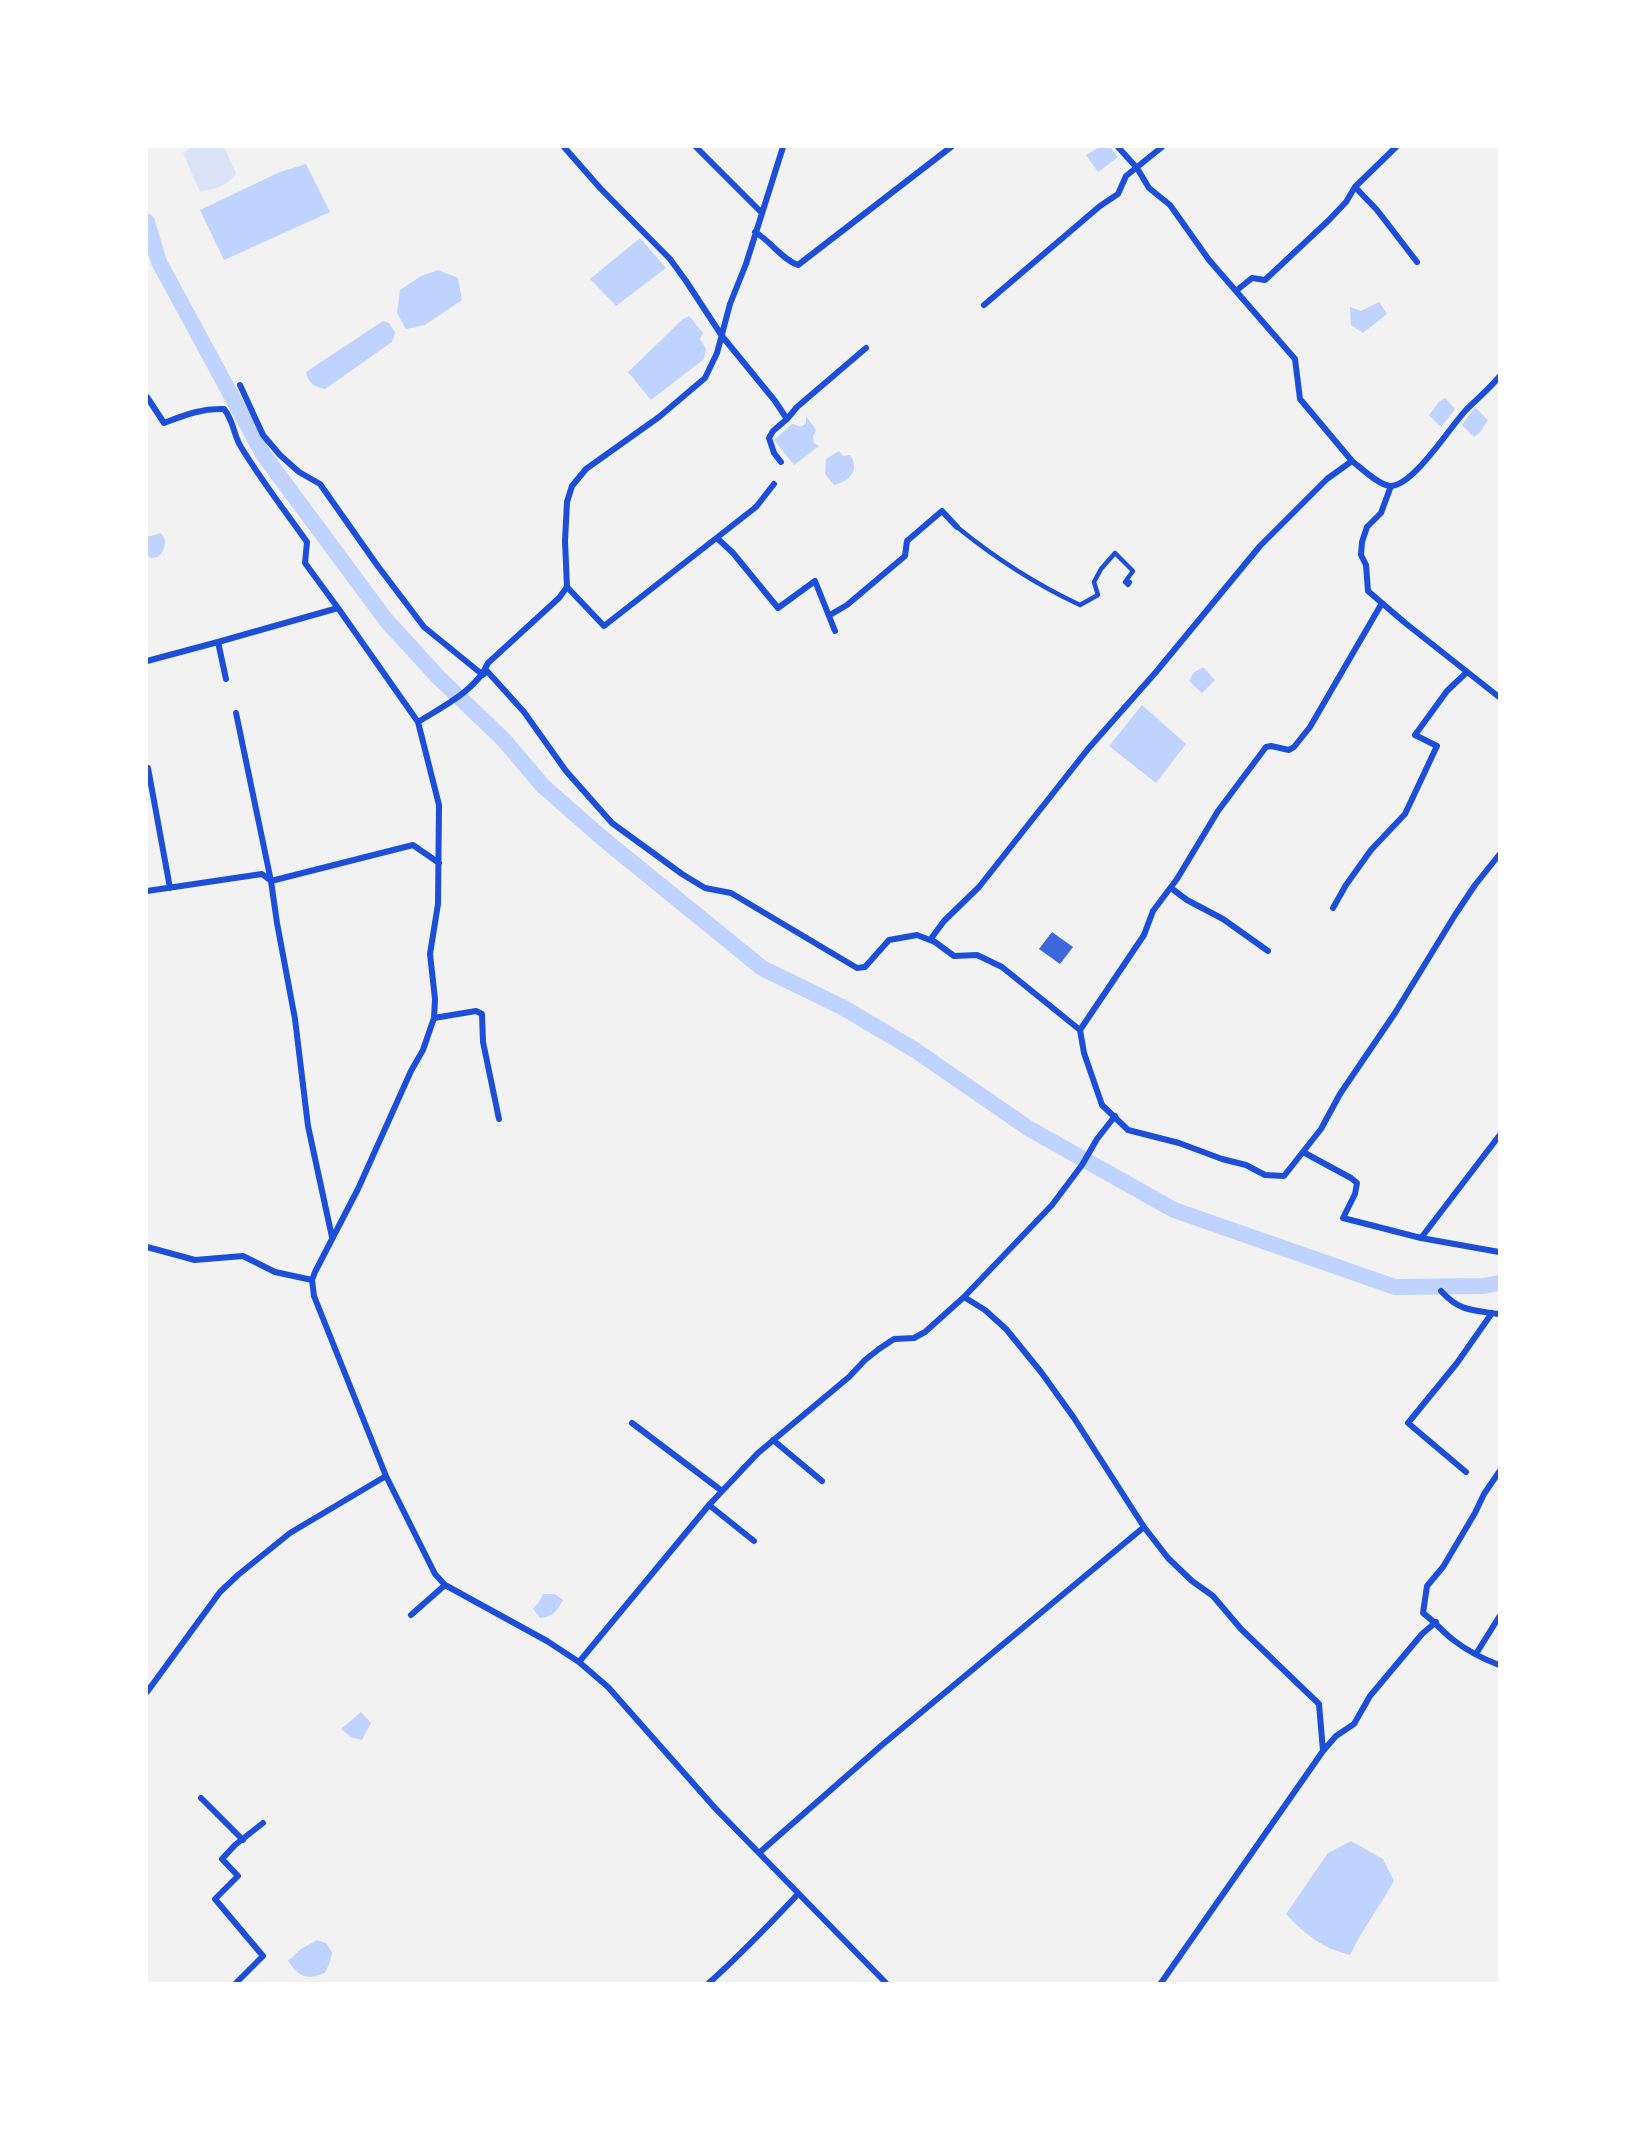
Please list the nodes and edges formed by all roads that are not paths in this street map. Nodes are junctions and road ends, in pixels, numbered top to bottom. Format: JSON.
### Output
{"nodes":[{"id":1,"x":564,"y":147,"type":"edge"},
{"id":2,"x":696,"y":147,"type":"edge"},
{"id":3,"x":783,"y":147,"type":"edge"},
{"id":4,"x":951,"y":147,"type":"edge"},
{"id":5,"x":1118,"y":147,"type":"edge"},
{"id":6,"x":1162,"y":147,"type":"edge"},
{"id":7,"x":1396,"y":147,"type":"edge"},
{"id":8,"x":1137,"y":168,"type":"junction"},
{"id":9,"x":1355,"y":187,"type":"junction"},
{"id":10,"x":762,"y":213,"type":"junction"},
{"id":11,"x":755,"y":232,"type":"junction"},
{"id":12,"x":1417,"y":262,"type":"dead end"},
{"id":13,"x":1236,"y":291,"type":"junction"},
{"id":14,"x":984,"y":305,"type":"dead end"},
{"id":15,"x":722,"y":336,"type":"junction"},
{"id":16,"x":866,"y":348,"type":"dead end"},
{"id":17,"x":1499,"y":377,"type":"edge"},
{"id":18,"x":240,"y":385,"type":"dead end"},
{"id":19,"x":147,"y":397,"type":"edge"},
{"id":20,"x":787,"y":419,"type":"junction"},
{"id":21,"x":781,"y":462,"type":"dead end"},
{"id":22,"x":1352,"y":462,"type":"junction"},
{"id":23,"x":774,"y":484,"type":"dead end"},
{"id":24,"x":1391,"y":486,"type":"junction"},
{"id":25,"x":957,"y":526,"type":"joint"},
{"id":26,"x":717,"y":538,"type":"junction"},
{"id":27,"x":1130,"y":582,"type":"dead end"},
{"id":28,"x":567,"y":587,"type":"junction"},
{"id":29,"x":1382,"y":603,"type":"junction"},
{"id":30,"x":338,"y":608,"type":"junction"},
{"id":31,"x":830,"y":615,"type":"junction"},
{"id":32,"x":834,"y":631,"type":"dead end"},
{"id":33,"x":218,"y":642,"type":"junction"},
{"id":34,"x":147,"y":661,"type":"edge"},
{"id":35,"x":1467,"y":672,"type":"junction"},
{"id":36,"x":483,"y":675,"type":"junction"},
{"id":37,"x":226,"y":679,"type":"dead end"},
{"id":38,"x":1499,"y":697,"type":"edge"},
{"id":39,"x":236,"y":712,"type":"dead end"},
{"id":40,"x":418,"y":722,"type":"junction"},
{"id":41,"x":148,"y":768,"type":"dead end"},
{"id":42,"x":1499,"y":855,"type":"edge"},
{"id":43,"x":439,"y":863,"type":"junction"},
{"id":44,"x":272,"y":881,"type":"junction"},
{"id":45,"x":170,"y":888,"type":"junction"},
{"id":46,"x":1171,"y":888,"type":"junction"},
{"id":47,"x":147,"y":891,"type":"edge"},
{"id":48,"x":1333,"y":908,"type":"dead end"},
{"id":49,"x":930,"y":940,"type":"junction"},
{"id":50,"x":1268,"y":951,"type":"dead end"},
{"id":51,"x":434,"y":1018,"type":"junction"},
{"id":52,"x":1080,"y":1030,"type":"junction"},
{"id":53,"x":1115,"y":1116,"type":"junction"},
{"id":54,"x":499,"y":1119,"type":"dead end"},
{"id":55,"x":1499,"y":1136,"type":"edge"},
{"id":56,"x":1303,"y":1152,"type":"junction"},
{"id":57,"x":332,"y":1237,"type":"junction"},
{"id":58,"x":1421,"y":1239,"type":"junction"},
{"id":59,"x":147,"y":1247,"type":"edge"},
{"id":60,"x":1499,"y":1252,"type":"edge"},
{"id":61,"x":312,"y":1280,"type":"junction"},
{"id":62,"x":1441,"y":1291,"type":"dead end"},
{"id":63,"x":964,"y":1298,"type":"junction"},
{"id":64,"x":1496,"y":1314,"type":"edge"},
{"id":65,"x":632,"y":1423,"type":"dead end"},
{"id":66,"x":773,"y":1440,"type":"junction"},
{"id":67,"x":1466,"y":1472,"type":"dead end"},
{"id":68,"x":1499,"y":1472,"type":"edge"},
{"id":69,"x":386,"y":1476,"type":"junction"},
{"id":70,"x":822,"y":1481,"type":"dead end"},
{"id":71,"x":722,"y":1491,"type":"junction"},
{"id":72,"x":709,"y":1505,"type":"junction"},
{"id":73,"x":1144,"y":1527,"type":"junction"},
{"id":74,"x":754,"y":1541,"type":"dead end"},
{"id":75,"x":445,"y":1585,"type":"junction"},
{"id":76,"x":411,"y":1615,"type":"dead end"},
{"id":77,"x":1499,"y":1617,"type":"edge"},
{"id":78,"x":1436,"y":1622,"type":"junction"},
{"id":79,"x":1476,"y":1654,"type":"junction"},
{"id":80,"x":579,"y":1662,"type":"junction"},
{"id":81,"x":1499,"y":1665,"type":"edge"},
{"id":82,"x":147,"y":1692,"type":"edge"},
{"id":83,"x":1323,"y":1751,"type":"junction"},
{"id":84,"x":201,"y":1798,"type":"dead end"},
{"id":85,"x":263,"y":1823,"type":"dead end"},
{"id":86,"x":243,"y":1840,"type":"junction"},
{"id":87,"x":759,"y":1853,"type":"junction"},
{"id":88,"x":798,"y":1894,"type":"junction"},
{"id":89,"x":237,"y":1983,"type":"edge"},
{"id":90,"x":709,"y":1983,"type":"edge"},
{"id":91,"x":886,"y":1983,"type":"edge"},
{"id":92,"x":1161,"y":1983,"type":"edge"}],
"edges":[{"from":1,"to":15,"type":"street"},
{"from":2,"to":10,"type":"street"},
{"from":3,"to":10,"type":"street"},
{"from":4,"to":11,"type":"street"},
{"from":5,"to":8,"type":"street"},
{"from":6,"to":8,"type":"street"},
{"from":7,"to":9,"type":"street"},
{"from":8,"to":13,"type":"street"},
{"from":8,"to":14,"type":"street"},
{"from":9,"to":12,"type":"street"},
{"from":9,"to":13,"type":"street"},
{"from":10,"to":11,"type":"street"},
{"from":11,"to":15,"type":"street"},
{"from":13,"to":22,"type":"street"},
{"from":15,"to":20,"type":"street"},
{"from":15,"to":28,"type":"street"},
{"from":16,"to":20,"type":"street"},
{"from":17,"to":24,"type":"street"},
{"from":18,"to":36,"type":"street"},
{"from":19,"to":30,"type":"street"},
{"from":20,"to":21,"type":"street"},
{"from":22,"to":24,"type":"street"},
{"from":22,"to":49,"type":"street"},
{"from":23,"to":26,"type":"street"},
{"from":24,"to":29,"type":"street"},
{"from":25,"to":27,"type":"street"},
{"from":25,"to":31,"type":"street"},
{"from":26,"to":28,"type":"street"},
{"from":26,"to":31,"type":"street"},
{"from":28,"to":36,"type":"street"},
{"from":29,"to":35,"type":"street"},
{"from":29,"to":46,"type":"street"},
{"from":30,"to":33,"type":"street"},
{"from":30,"to":40,"type":"street"},
{"from":31,"to":32,"type":"street"},
{"from":33,"to":34,"type":"street"},
{"from":33,"to":37,"type":"street"},
{"from":35,"to":38,"type":"street"},
{"from":35,"to":48,"type":"street"},
{"from":36,"to":40,"type":"street"},
{"from":36,"to":49,"type":"street"},
{"from":39,"to":44,"type":"street"},
{"from":40,"to":43,"type":"street"},
{"from":41,"to":45,"type":"street"},
{"from":42,"to":56,"type":"street"},
{"from":43,"to":44,"type":"street"},
{"from":43,"to":51,"type":"street"},
{"from":44,"to":45,"type":"street"},
{"from":44,"to":57,"type":"street"},
{"from":45,"to":47,"type":"street"},
{"from":46,"to":50,"type":"street"},
{"from":46,"to":52,"type":"street"},
{"from":49,"to":52,"type":"street"},
{"from":51,"to":54,"type":"street"},
{"from":51,"to":57,"type":"street"},
{"from":52,"to":53,"type":"street"},
{"from":53,"to":56,"type":"street"},
{"from":53,"to":63,"type":"street"},
{"from":55,"to":58,"type":"street"},
{"from":56,"to":58,"type":"street"},
{"from":57,"to":61,"type":"street"},
{"from":58,"to":60,"type":"street"},
{"from":59,"to":61,"type":"street"},
{"from":61,"to":69,"type":"street"},
{"from":62,"to":64,"type":"street"},
{"from":63,"to":66,"type":"street"},
{"from":63,"to":73,"type":"street"},
{"from":64,"to":67,"type":"street"},
{"from":65,"to":71,"type":"street"},
{"from":66,"to":70,"type":"street"},
{"from":66,"to":71,"type":"street"},
{"from":68,"to":78,"type":"street"},
{"from":69,"to":75,"type":"street"},
{"from":69,"to":82,"type":"street"},
{"from":71,"to":72,"type":"street"},
{"from":72,"to":74,"type":"street"},
{"from":72,"to":80,"type":"street"},
{"from":73,"to":83,"type":"street"},
{"from":73,"to":87,"type":"street"},
{"from":75,"to":76,"type":"street"},
{"from":75,"to":80,"type":"street"},
{"from":77,"to":79,"type":"street"},
{"from":78,"to":79,"type":"street"},
{"from":78,"to":83,"type":"street"},
{"from":79,"to":81,"type":"street"},
{"from":80,"to":87,"type":"street"},
{"from":83,"to":92,"type":"street"},
{"from":84,"to":86,"type":"street"},
{"from":85,"to":86,"type":"street"},
{"from":86,"to":89,"type":"street"},
{"from":87,"to":88,"type":"street"},
{"from":88,"to":90,"type":"street"},
{"from":88,"to":91,"type":"street"}]}
